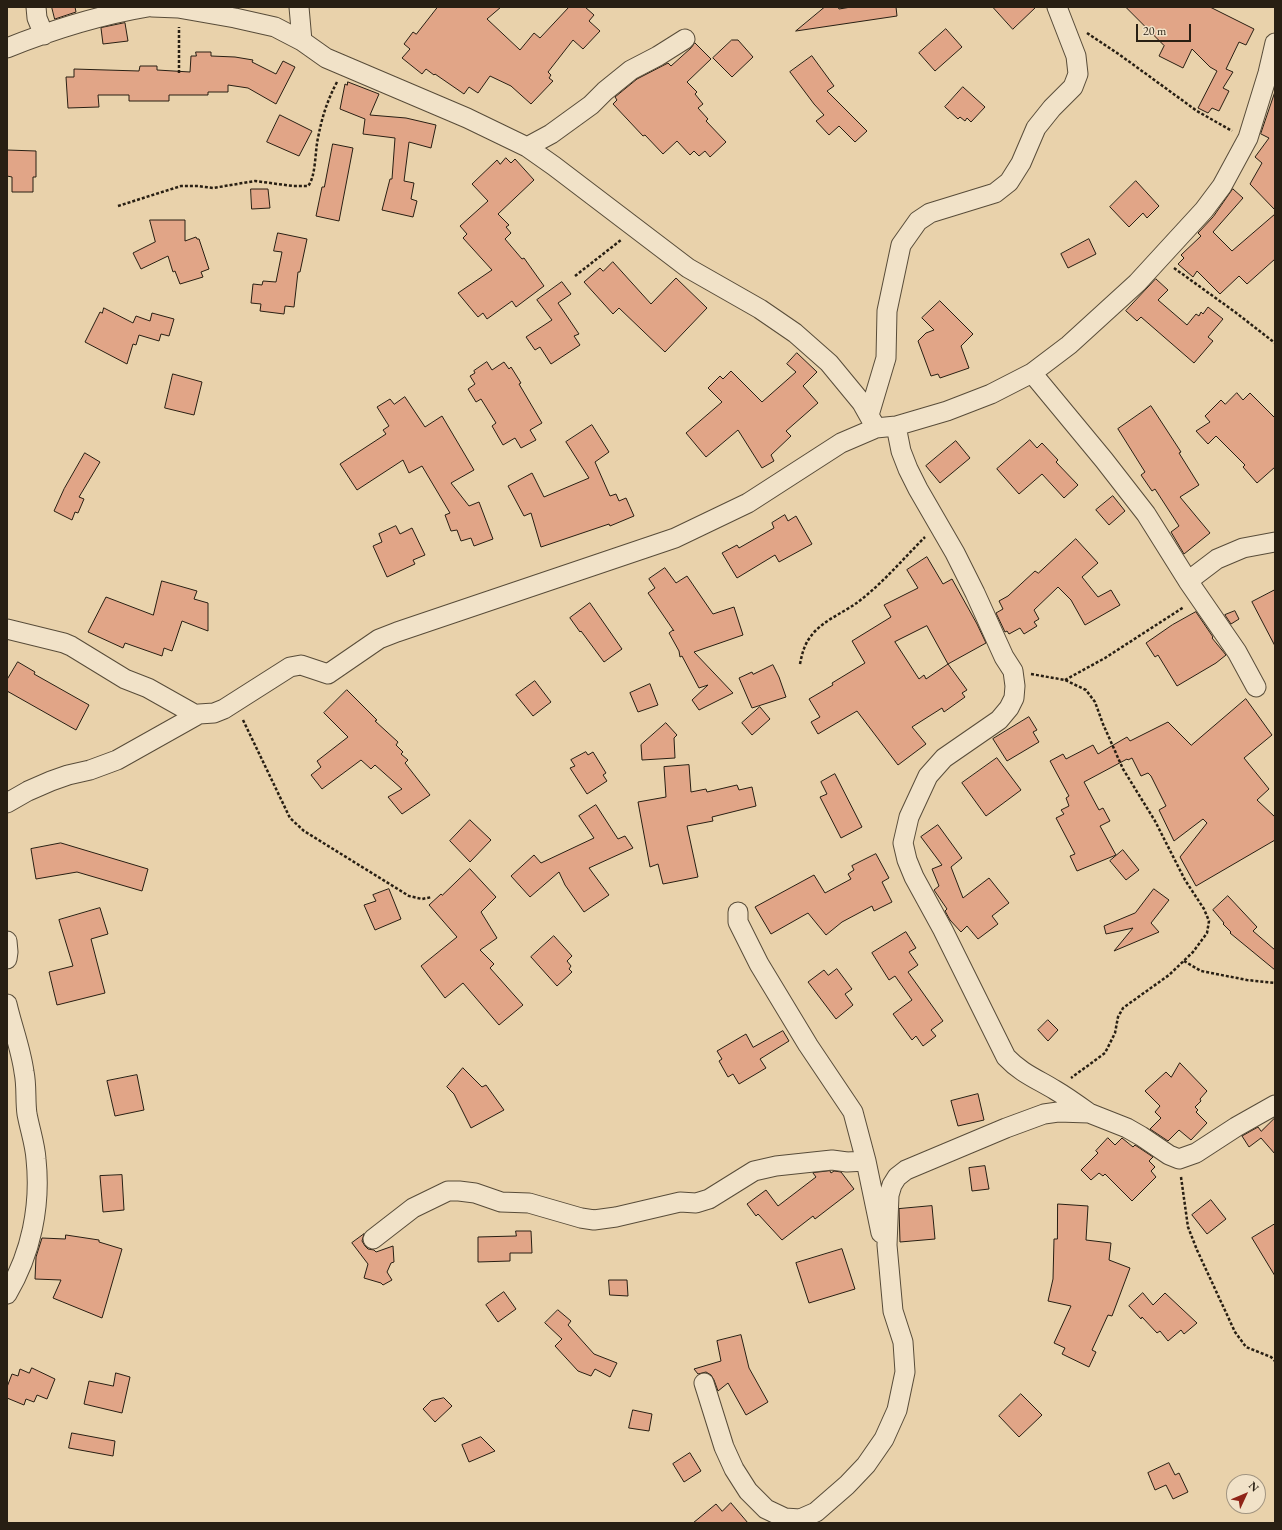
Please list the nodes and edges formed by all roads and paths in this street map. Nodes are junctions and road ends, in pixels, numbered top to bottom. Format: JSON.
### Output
{"nodes":[{"id":1,"x":36,"y":7,"type":"edge"},
{"id":2,"x":148,"y":7,"type":"edge"},
{"id":3,"x":152,"y":7,"type":"edge"},
{"id":4,"x":299,"y":7,"type":"edge"},
{"id":5,"x":178,"y":8,"type":"junction"},
{"id":6,"x":1060,"y":12,"type":"edge"},
{"id":7,"x":44,"y":35,"type":"junction"},
{"id":8,"x":685,"y":39,"type":"dead end"},
{"id":9,"x":302,"y":42,"type":"junction"},
{"id":10,"x":1275,"y":43,"type":"edge"},
{"id":11,"x":7,"y":48,"type":"edge"},
{"id":12,"x":345,"y":66,"type":"junction"},
{"id":13,"x":179,"y":73,"type":"dead end"},
{"id":14,"x":1272,"y":76,"type":"edge"},
{"id":15,"x":1248,"y":138,"type":"junction"},
{"id":16,"x":527,"y":147,"type":"junction"},
{"id":17,"x":118,"y":206,"type":"dead end"},
{"id":18,"x":635,"y":228,"type":"junction"},
{"id":19,"x":1159,"y":257,"type":"junction"},
{"id":20,"x":575,"y":276,"type":"dead end"},
{"id":21,"x":1275,"y":343,"type":"edge"},
{"id":22,"x":1032,"y":373,"type":"junction"},
{"id":23,"x":872,"y":422,"type":"junction"},
{"id":24,"x":896,"y":426,"type":"junction"},
{"id":25,"x":938,"y":524,"type":"junction"},
{"id":26,"x":1275,"y":542,"type":"edge"},
{"id":27,"x":1188,"y":580,"type":"junction"},
{"id":28,"x":1199,"y":597,"type":"junction"},
{"id":29,"x":7,"y":630,"type":"edge"},
{"id":30,"x":800,"y":664,"type":"dead end"},
{"id":31,"x":1013,"y":671,"type":"junction"},
{"id":32,"x":1065,"y":680,"type":"junction"},
{"id":33,"x":1256,"y":687,"type":"dead end"},
{"id":34,"x":235,"y":703,"type":"junction"},
{"id":35,"x":196,"y":716,"type":"junction"},
{"id":36,"x":7,"y":803,"type":"edge"},
{"id":37,"x":432,"y":897,"type":"dead end"},
{"id":38,"x":738,"y":912,"type":"dead end"},
{"id":39,"x":7,"y":940,"type":"edge"},
{"id":40,"x":7,"y":960,"type":"edge"},
{"id":41,"x":1184,"y":961,"type":"junction"},
{"id":42,"x":1275,"y":983,"type":"edge"},
{"id":43,"x":7,"y":1004,"type":"edge"},
{"id":44,"x":10,"y":1028,"type":"edge"},
{"id":45,"x":1055,"y":1090,"type":"junction"},
{"id":46,"x":1275,"y":1105,"type":"edge"},
{"id":47,"x":1089,"y":1113,"type":"junction"},
{"id":48,"x":1179,"y":1159,"type":"junction"},
{"id":49,"x":866,"y":1161,"type":"junction"},
{"id":50,"x":373,"y":1239,"type":"dead end"},
{"id":51,"x":888,"y":1261,"type":"junction"},
{"id":52,"x":10,"y":1282,"type":"edge"},
{"id":53,"x":1275,"y":1361,"type":"edge"},
{"id":54,"x":704,"y":1383,"type":"dead end"}],
"edges":[{"from":1,"to":7,"type":"street"},
{"from":2,"to":7,"type":"street"},
{"from":3,"to":5,"type":"street"},
{"from":4,"to":9,"type":"street"},
{"from":5,"to":9,"type":"street"},
{"from":5,"to":13,"type":"path"},
{"from":6,"to":15,"type":"path"},
{"from":6,"to":23,"type":"street"},
{"from":7,"to":11,"type":"street"},
{"from":8,"to":16,"type":"street"},
{"from":9,"to":12,"type":"street"},
{"from":10,"to":14,"type":"street"},
{"from":12,"to":16,"type":"street"},
{"from":12,"to":17,"type":"path"},
{"from":14,"to":15,"type":"street"},
{"from":15,"to":19,"type":"street"},
{"from":16,"to":18,"type":"street"},
{"from":18,"to":20,"type":"path"},
{"from":18,"to":23,"type":"street"},
{"from":19,"to":21,"type":"path"},
{"from":19,"to":22,"type":"street"},
{"from":22,"to":24,"type":"street"},
{"from":22,"to":27,"type":"street"},
{"from":23,"to":24,"type":"street"},
{"from":23,"to":34,"type":"street"},
{"from":24,"to":25,"type":"street"},
{"from":25,"to":30,"type":"path"},
{"from":25,"to":31,"type":"street"},
{"from":26,"to":27,"type":"street"},
{"from":27,"to":28,"type":"street"},
{"from":28,"to":32,"type":"path"},
{"from":28,"to":33,"type":"street"},
{"from":29,"to":35,"type":"street"},
{"from":31,"to":32,"type":"path"},
{"from":31,"to":45,"type":"street"},
{"from":32,"to":41,"type":"path"},
{"from":34,"to":35,"type":"street"},
{"from":34,"to":37,"type":"path"},
{"from":35,"to":36,"type":"street"},
{"from":38,"to":49,"type":"street"},
{"from":39,"to":40,"type":"street"},
{"from":41,"to":42,"type":"path"},
{"from":41,"to":45,"type":"path"},
{"from":43,"to":44,"type":"street"},
{"from":44,"to":52,"type":"street"},
{"from":45,"to":47,"type":"street"},
{"from":46,"to":48,"type":"street"},
{"from":47,"to":48,"type":"street"},
{"from":47,"to":51,"type":"street"},
{"from":48,"to":53,"type":"path"},
{"from":49,"to":50,"type":"street"},
{"from":49,"to":51,"type":"street"},
{"from":51,"to":54,"type":"street"}]}
